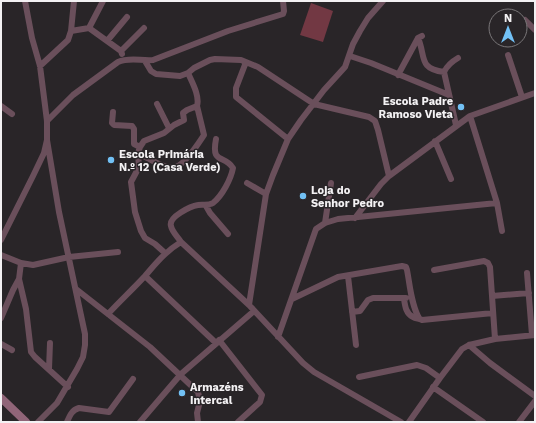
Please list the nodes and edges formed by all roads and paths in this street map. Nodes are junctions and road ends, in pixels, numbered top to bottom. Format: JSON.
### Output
{"nodes":[{"id":1,"x":25,"y":1,"type":"edge"},
{"id":2,"x":74,"y":1,"type":"edge"},
{"id":3,"x":103,"y":1,"type":"edge"},
{"id":4,"x":283,"y":1,"type":"edge"},
{"id":5,"x":381,"y":1,"type":"edge"},
{"id":6,"x":127,"y":17,"type":"dead end"},
{"id":7,"x":89,"y":28,"type":"junction"},
{"id":8,"x":144,"y":28,"type":"dead end"},
{"id":9,"x":71,"y":31,"type":"junction"},
{"id":10,"x":107,"y":41,"type":"junction"},
{"id":11,"x":121,"y":51,"type":"junction"},
{"id":12,"x":350,"y":56,"type":"junction"},
{"id":13,"x":508,"y":56,"type":"dead end"},
{"id":14,"x":126,"y":58,"type":"junction"},
{"id":15,"x":458,"y":58,"type":"dead end"},
{"id":16,"x":145,"y":61,"type":"junction"},
{"id":17,"x":246,"y":62,"type":"junction"},
{"id":18,"x":40,"y":66,"type":"junction"},
{"id":19,"x":444,"y":72,"type":"junction"},
{"id":20,"x":188,"y":73,"type":"junction"},
{"id":21,"x":398,"y":75,"type":"junction"},
{"id":22,"x":535,"y":93,"type":"edge"},
{"id":23,"x":449,"y":95,"type":"junction"},
{"id":24,"x":522,"y":97,"type":"junction"},
{"id":25,"x":157,"y":104,"type":"dead end"},
{"id":26,"x":314,"y":104,"type":"junction"},
{"id":27,"x":1,"y":106,"type":"edge"},
{"id":28,"x":197,"y":106,"type":"junction"},
{"id":29,"x":113,"y":112,"type":"dead end"},
{"id":30,"x":12,"y":114,"type":"dead end"},
{"id":31,"x":470,"y":116,"type":"junction"},
{"id":32,"x":47,"y":121,"type":"junction"},
{"id":33,"x":456,"y":126,"type":"junction"},
{"id":34,"x":169,"y":128,"type":"junction"},
{"id":35,"x":216,"y":139,"type":"dead end"},
{"id":36,"x":288,"y":139,"type":"junction"},
{"id":37,"x":47,"y":140,"type":"junction"},
{"id":38,"x":435,"y":141,"type":"junction"},
{"id":39,"x":139,"y":150,"type":"junction"},
{"id":40,"x":389,"y":176,"type":"junction"},
{"id":41,"x":451,"y":179,"type":"dead end"},
{"id":42,"x":247,"y":183,"type":"dead end"},
{"id":43,"x":331,"y":183,"type":"dead end"},
{"id":44,"x":266,"y":194,"type":"junction"},
{"id":45,"x":497,"y":203,"type":"junction"},
{"id":46,"x":206,"y":206,"type":"junction"},
{"id":47,"x":355,"y":218,"type":"junction"},
{"id":48,"x":325,"y":223,"type":"junction"},
{"id":49,"x":502,"y":231,"type":"dead end"},
{"id":50,"x":228,"y":234,"type":"dead end"},
{"id":51,"x":1,"y":240,"type":"edge"},
{"id":52,"x":181,"y":242,"type":"junction"},
{"id":53,"x":118,"y":252,"type":"dead end"},
{"id":54,"x":165,"y":253,"type":"junction"},
{"id":55,"x":1,"y":255,"type":"edge"},
{"id":56,"x":69,"y":257,"type":"junction"},
{"id":57,"x":21,"y":263,"type":"junction"},
{"id":58,"x":434,"y":270,"type":"dead end"},
{"id":59,"x":527,"y":273,"type":"dead end"},
{"id":60,"x":145,"y":276,"type":"junction"},
{"id":61,"x":348,"y":276,"type":"junction"},
{"id":62,"x":19,"y":279,"type":"junction"},
{"id":63,"x":76,"y":289,"type":"junction"},
{"id":64,"x":529,"y":293,"type":"junction"},
{"id":65,"x":492,"y":296,"type":"junction"},
{"id":66,"x":412,"y":298,"type":"junction"},
{"id":67,"x":292,"y":299,"type":"junction"},
{"id":68,"x":404,"y":299,"type":"junction"},
{"id":69,"x":249,"y":305,"type":"junction"},
{"id":70,"x":254,"y":311,"type":"junction"},
{"id":71,"x":352,"y":312,"type":"junction"},
{"id":72,"x":493,"y":313,"type":"junction"},
{"id":73,"x":108,"y":314,"type":"junction"},
{"id":74,"x":1,"y":318,"type":"edge"},
{"id":75,"x":419,"y":318,"type":"junction"},
{"id":76,"x":534,"y":335,"type":"edge"},
{"id":77,"x":278,"y":337,"type":"junction"},
{"id":78,"x":495,"y":339,"type":"junction"},
{"id":79,"x":218,"y":342,"type":"junction"},
{"id":80,"x":50,"y":343,"type":"dead end"},
{"id":81,"x":1,"y":344,"type":"edge"},
{"id":82,"x":356,"y":345,"type":"dead end"},
{"id":83,"x":469,"y":345,"type":"junction"},
{"id":84,"x":12,"y":350,"type":"dead end"},
{"id":85,"x":49,"y":369,"type":"junction"},
{"id":86,"x":181,"y":374,"type":"junction"},
{"id":87,"x":359,"y":377,"type":"dead end"},
{"id":88,"x":440,"y":378,"type":"junction"},
{"id":89,"x":133,"y":379,"type":"dead end"},
{"id":90,"x":68,"y":387,"type":"junction"},
{"id":91,"x":433,"y":387,"type":"junction"},
{"id":92,"x":535,"y":396,"type":"edge"},
{"id":93,"x":1,"y":398,"type":"edge"},
{"id":94,"x":535,"y":401,"type":"edge"},
{"id":95,"x":26,"y":422,"type":"edge"},
{"id":96,"x":38,"y":422,"type":"edge"},
{"id":97,"x":67,"y":422,"type":"edge"},
{"id":98,"x":140,"y":422,"type":"edge"},
{"id":99,"x":198,"y":422,"type":"edge"},
{"id":100,"x":238,"y":422,"type":"edge"},
{"id":101,"x":401,"y":422,"type":"edge"},
{"id":102,"x":409,"y":422,"type":"edge"},
{"id":103,"x":483,"y":422,"type":"edge"},
{"id":104,"x":519,"y":422,"type":"edge"}],
"edges":[{"from":1,"to":18,"type":"street"},
{"from":2,"to":9,"type":"street"},
{"from":3,"to":7,"type":"street"},
{"from":4,"to":16,"type":"street"},
{"from":5,"to":12,"type":"street"},
{"from":6,"to":10,"type":"street"},
{"from":7,"to":9,"type":"street"},
{"from":7,"to":10,"type":"street"},
{"from":8,"to":11,"type":"street"},
{"from":9,"to":18,"type":"street"},
{"from":10,"to":11,"type":"street"},
{"from":11,"to":14,"type":"street"},
{"from":12,"to":21,"type":"street"},
{"from":12,"to":26,"type":"street"},
{"from":13,"to":24,"type":"street"},
{"from":14,"to":16,"type":"street"},
{"from":14,"to":32,"type":"street"},
{"from":15,"to":19,"type":"street"},
{"from":16,"to":20,"type":"street"},
{"from":17,"to":20,"type":"street"},
{"from":17,"to":26,"type":"street"},
{"from":17,"to":36,"type":"street"},
{"from":18,"to":32,"type":"street"},
{"from":19,"to":21,"type":"street"},
{"from":19,"to":23,"type":"street"},
{"from":20,"to":28,"type":"street"},
{"from":21,"to":23,"type":"street"},
{"from":22,"to":24,"type":"street"},
{"from":23,"to":33,"type":"street"},
{"from":24,"to":31,"type":"street"},
{"from":25,"to":34,"type":"street"},
{"from":26,"to":36,"type":"street"},
{"from":26,"to":40,"type":"street"},
{"from":27,"to":30,"type":"street"},
{"from":28,"to":34,"type":"street"},
{"from":28,"to":39,"type":"street"},
{"from":29,"to":39,"type":"street"},
{"from":31,"to":33,"type":"street"},
{"from":31,"to":45,"type":"street"},
{"from":32,"to":37,"type":"street"},
{"from":33,"to":38,"type":"street"},
{"from":34,"to":39,"type":"street"},
{"from":35,"to":46,"type":"street"},
{"from":36,"to":44,"type":"street"},
{"from":37,"to":51,"type":"street"},
{"from":37,"to":56,"type":"street"},
{"from":38,"to":40,"type":"street"},
{"from":38,"to":41,"type":"street"},
{"from":39,"to":54,"type":"street"},
{"from":40,"to":47,"type":"street"},
{"from":42,"to":44,"type":"street"},
{"from":43,"to":48,"type":"street"},
{"from":44,"to":69,"type":"street"},
{"from":45,"to":47,"type":"street"},
{"from":45,"to":49,"type":"street"},
{"from":46,"to":50,"type":"street"},
{"from":46,"to":52,"type":"street"},
{"from":47,"to":48,"type":"street"},
{"from":48,"to":67,"type":"street"},
{"from":52,"to":54,"type":"street"},
{"from":52,"to":69,"type":"street"},
{"from":53,"to":56,"type":"street"},
{"from":54,"to":60,"type":"street"},
{"from":55,"to":57,"type":"street"},
{"from":56,"to":57,"type":"street"},
{"from":56,"to":63,"type":"street"},
{"from":57,"to":62,"type":"street"},
{"from":58,"to":65,"type":"street"},
{"from":59,"to":64,"type":"street"},
{"from":60,"to":73,"type":"street"},
{"from":60,"to":79,"type":"street"},
{"from":61,"to":66,"type":"street"},
{"from":61,"to":67,"type":"street"},
{"from":61,"to":71,"type":"street"},
{"from":62,"to":74,"type":"street"},
{"from":62,"to":85,"type":"street"},
{"from":63,"to":73,"type":"street"},
{"from":63,"to":90,"type":"street"},
{"from":64,"to":65,"type":"street"},
{"from":64,"to":76,"type":"street"},
{"from":65,"to":72,"type":"street"},
{"from":66,"to":68,"type":"street"},
{"from":66,"to":75,"type":"street"},
{"from":67,"to":77,"type":"street"},
{"from":68,"to":71,"type":"street"},
{"from":68,"to":75,"type":"street"},
{"from":69,"to":70,"type":"street"},
{"from":70,"to":77,"type":"street"},
{"from":70,"to":79,"type":"street"},
{"from":71,"to":82,"type":"street"},
{"from":72,"to":75,"type":"street"},
{"from":72,"to":78,"type":"street"},
{"from":73,"to":86,"type":"street"},
{"from":76,"to":78,"type":"street"},
{"from":77,"to":101,"type":"street"},
{"from":78,"to":83,"type":"street"},
{"from":79,"to":86,"type":"street"},
{"from":79,"to":100,"type":"street"},
{"from":80,"to":85,"type":"street"},
{"from":81,"to":84,"type":"street"},
{"from":83,"to":88,"type":"street"},
{"from":83,"to":92,"type":"street"},
{"from":85,"to":90,"type":"street"},
{"from":86,"to":98,"type":"street"},
{"from":86,"to":99,"type":"street"},
{"from":87,"to":88,"type":"street"},
{"from":88,"to":91,"type":"street"},
{"from":89,"to":97,"type":"street"},
{"from":90,"to":96,"type":"street"},
{"from":91,"to":102,"type":"street"},
{"from":91,"to":103,"type":"street"},
{"from":93,"to":95,"type":"main road"},
{"from":94,"to":104,"type":"street"}]}
